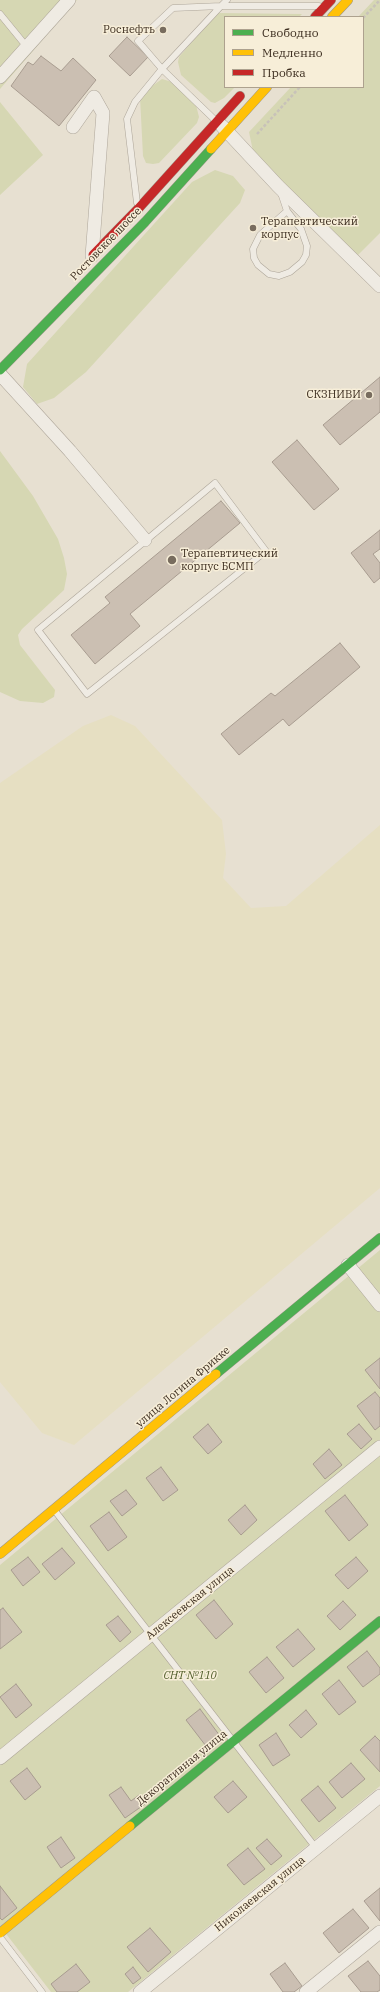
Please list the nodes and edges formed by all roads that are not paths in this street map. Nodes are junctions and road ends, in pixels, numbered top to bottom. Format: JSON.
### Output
{"nodes":[{"id":1,"x":69,"y":0,"type":"edge"},
{"id":2,"x":226,"y":0,"type":"edge"},
{"id":3,"x":348,"y":0,"type":"edge"},
{"id":4,"x":328,"y":3,"type":"edge"},
{"id":5,"x":221,"y":6,"type":"junction"},
{"id":6,"x":0,"y":14,"type":"edge"},
{"id":7,"x":316,"y":16,"type":"edge"},
{"id":8,"x":333,"y":16,"type":"edge"},
{"id":9,"x":27,"y":47,"type":"junction"},
{"id":10,"x":162,"y":69,"type":"junction"},
{"id":11,"x":0,"y":77,"type":"edge"},
{"id":12,"x":247,"y":88,"type":"edge"},
{"id":13,"x":266,"y":88,"type":"edge"},
{"id":14,"x":216,"y":121,"type":"junction"},
{"id":15,"x":73,"y":127,"type":"dead end"},
{"id":16,"x":226,"y":131,"type":"junction"},
{"id":17,"x":278,"y":186,"type":"junction"},
{"id":18,"x":138,"y":209,"type":"junction"},
{"id":19,"x":287,"y":210,"type":"junction"},
{"id":20,"x":89,"y":259,"type":"joint"},
{"id":21,"x":380,"y":286,"type":"edge"},
{"id":22,"x":0,"y":370,"type":"edge"},
{"id":23,"x":0,"y":374,"type":"edge"},
{"id":24,"x":145,"y":540,"type":"junction"},
{"id":25,"x":380,"y":1238,"type":"edge"},
{"id":26,"x":348,"y":1265,"type":"junction"},
{"id":27,"x":380,"y":1305,"type":"edge"},
{"id":28,"x":380,"y":1447,"type":"edge"},
{"id":29,"x":54,"y":1510,"type":"junction"},
{"id":30,"x":0,"y":1554,"type":"edge"},
{"id":31,"x":380,"y":1621,"type":"edge"},
{"id":32,"x":151,"y":1634,"type":"junction"},
{"id":33,"x":234,"y":1741,"type":"junction"},
{"id":34,"x":0,"y":1758,"type":"edge"},
{"id":35,"x":380,"y":1796,"type":"edge"},
{"id":36,"x":316,"y":1848,"type":"junction"},
{"id":37,"x":0,"y":1933,"type":"edge"},
{"id":38,"x":379,"y":1935,"type":"edge"},
{"id":39,"x":0,"y":1937,"type":"edge"},
{"id":40,"x":42,"y":1992,"type":"edge"},
{"id":41,"x":140,"y":1992,"type":"edge"},
{"id":42,"x":306,"y":1992,"type":"edge"}],
"edges":[{"from":1,"to":9,"type":"street"},
{"from":2,"to":5,"type":"lane"},
{"from":3,"to":8,"type":"street"},
{"from":4,"to":5,"type":"lane"},
{"from":4,"to":7,"type":"street"},
{"from":5,"to":10,"type":"lane"},
{"from":5,"to":10,"type":"lane"},
{"from":6,"to":9,"type":"lane"},
{"from":9,"to":11,"type":"street"},
{"from":10,"to":14,"type":"lane"},
{"from":10,"to":18,"type":"lane"},
{"from":12,"to":14,"type":"street","name":"Ростовское шоссе"},
{"from":13,"to":16,"type":"street","name":"Ростовское шоссе"},
{"from":14,"to":16,"type":"street"},
{"from":14,"to":18,"type":"street","name":"Ростовское шоссе"},
{"from":15,"to":20,"type":"street"},
{"from":16,"to":17,"type":"street"},
{"from":16,"to":22,"type":"street","name":"Ростовское шоссе"},
{"from":17,"to":19,"type":"lane"},
{"from":17,"to":21,"type":"street"},
{"from":18,"to":20,"type":"street","name":"Ростовское шоссе"},
{"from":19,"to":19,"type":"lane"},
{"from":23,"to":24,"type":"street"},
{"from":24,"to":24,"type":"lane"},
{"from":25,"to":26,"type":"street","name":"улица Логина Фрикке"},
{"from":26,"to":27,"type":"street"},
{"from":26,"to":29,"type":"street","name":"улица Логина Фрикке"},
{"from":28,"to":32,"type":"street","name":"Алексеевская улица"},
{"from":29,"to":30,"type":"street","name":"улица Логина Фрикке"},
{"from":29,"to":32,"type":"lane"},
{"from":31,"to":33,"type":"street","name":"Декоративная улица"},
{"from":32,"to":33,"type":"lane"},
{"from":32,"to":34,"type":"street","name":"Алексеевская улица"},
{"from":33,"to":36,"type":"lane"},
{"from":33,"to":37,"type":"street","name":"Декоративная улица"},
{"from":35,"to":36,"type":"street","name":"Николаевская улица"},
{"from":36,"to":41,"type":"street","name":"Николаевская улица"},
{"from":38,"to":42,"type":"street"},
{"from":39,"to":40,"type":"lane"}]}
